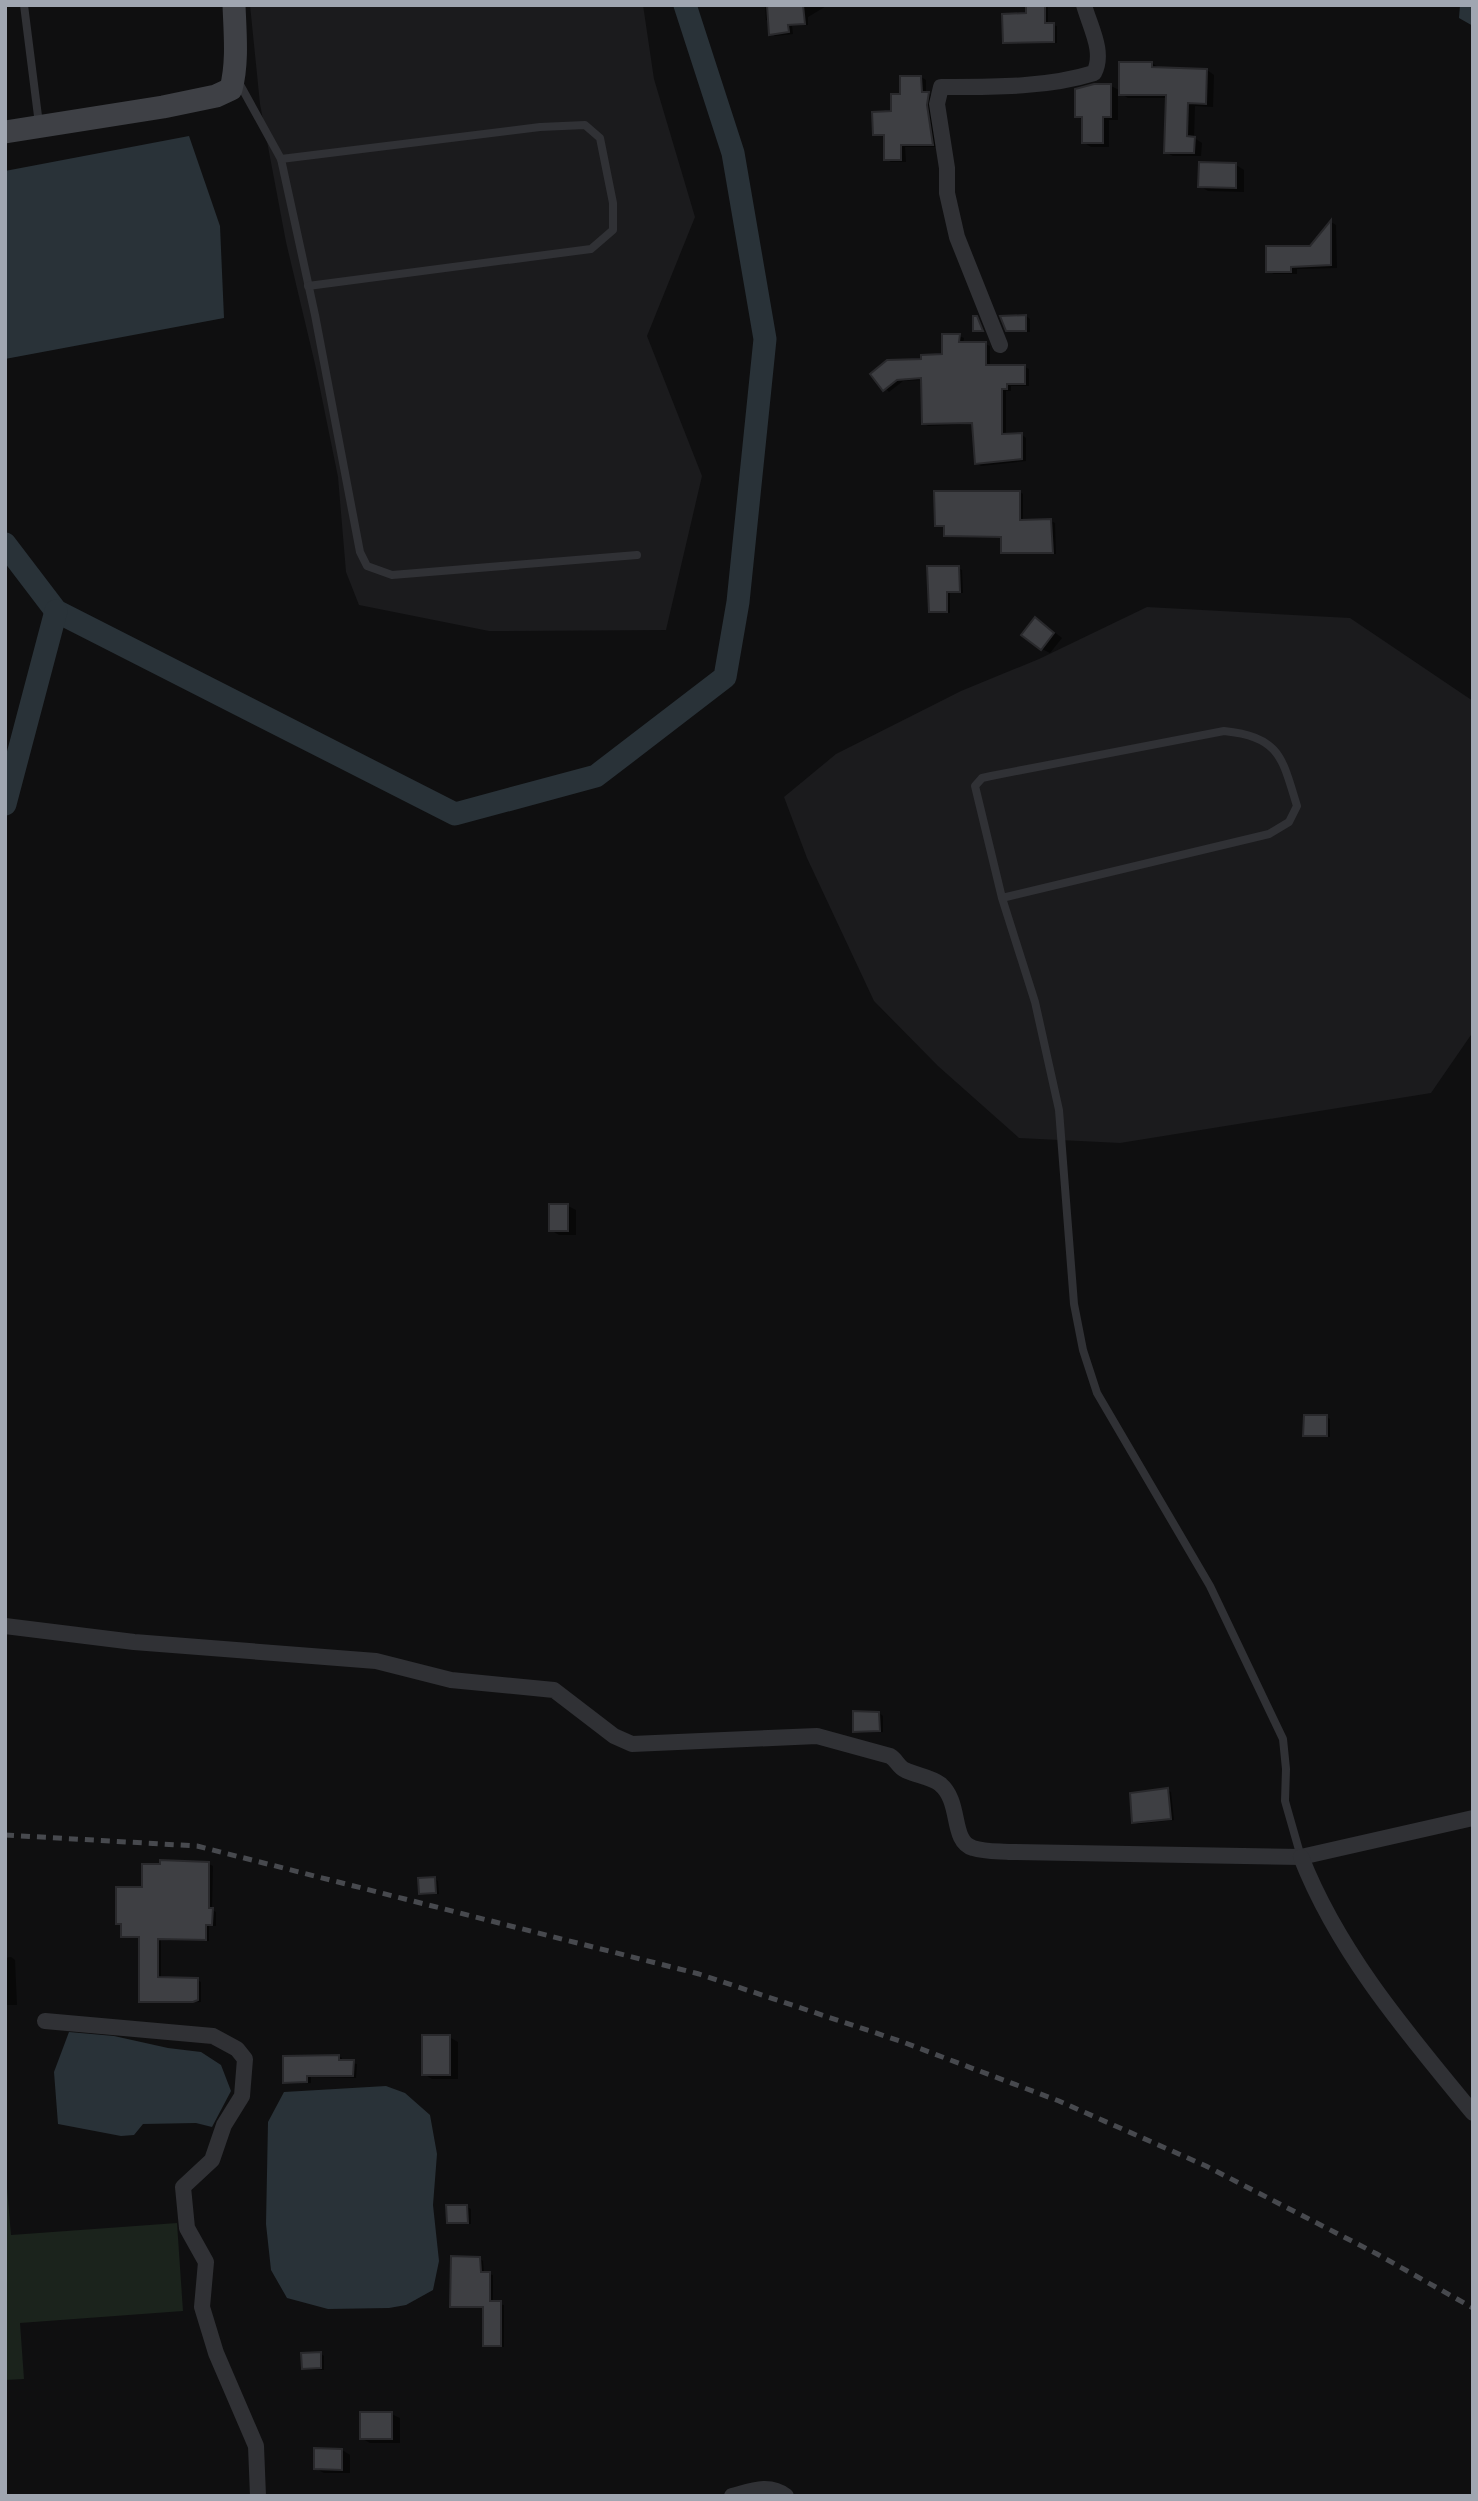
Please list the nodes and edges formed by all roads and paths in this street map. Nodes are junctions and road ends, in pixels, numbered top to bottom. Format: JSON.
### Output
{"nodes":[{"id":1,"x":24,"y":5,"type":"edge"},
{"id":2,"x":234,"y":5,"type":"edge"},
{"id":3,"x":1084,"y":5,"type":"edge"},
{"id":4,"x":234,"y":75,"type":"junction"},
{"id":5,"x":40,"y":127,"type":"junction"},
{"id":6,"x":5,"y":132,"type":"edge"},
{"id":7,"x":281,"y":159,"type":"junction"},
{"id":8,"x":308,"y":286,"type":"junction"},
{"id":9,"x":1000,"y":345,"type":"dead end"},
{"id":10,"x":637,"y":555,"type":"dead end"},
{"id":11,"x":1002,"y":898,"type":"junction"},
{"id":12,"x":5,"y":1626,"type":"edge"},
{"id":13,"x":1473,"y":1818,"type":"edge"},
{"id":14,"x":1301,"y":1857,"type":"junction"},
{"id":15,"x":45,"y":2021,"type":"dead end"},
{"id":16,"x":1473,"y":2113,"type":"edge"},
{"id":17,"x":258,"y":2496,"type":"edge"},
{"id":18,"x":732,"y":2496,"type":"edge"},
{"id":19,"x":786,"y":2496,"type":"edge"}],
"edges":[{"from":1,"to":5,"type":"lane"},
{"from":2,"to":4,"type":"street"},
{"from":3,"to":9,"type":"street"},
{"from":4,"to":5,"type":"street"},
{"from":4,"to":7,"type":"lane"},
{"from":5,"to":6,"type":"street"},
{"from":7,"to":8,"type":"lane"},
{"from":7,"to":8,"type":"lane"},
{"from":8,"to":10,"type":"lane"},
{"from":11,"to":11,"type":"lane"},
{"from":11,"to":14,"type":"lane"},
{"from":12,"to":14,"type":"street"},
{"from":13,"to":14,"type":"street"},
{"from":14,"to":16,"type":"street"},
{"from":15,"to":17,"type":"street"},
{"from":18,"to":19,"type":"street"}]}
